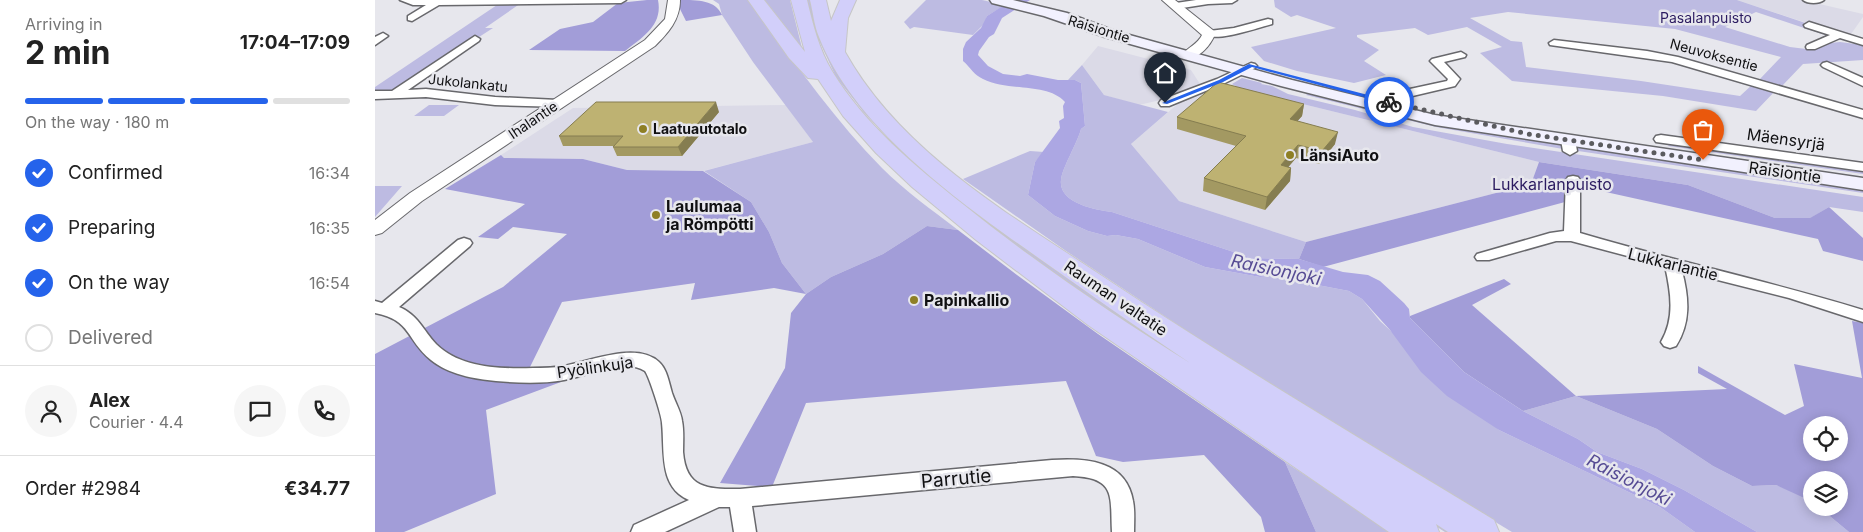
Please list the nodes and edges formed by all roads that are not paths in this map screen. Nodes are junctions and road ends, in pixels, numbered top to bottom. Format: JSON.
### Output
{"nodes":[{"id":1,"x":405,"y":0,"type":"edge"},
{"id":2,"x":621,"y":0,"type":"edge"},
{"id":3,"x":673,"y":0,"type":"edge"},
{"id":4,"x":756,"y":0,"type":"edge"},
{"id":5,"x":799,"y":0,"type":"edge"},
{"id":6,"x":817,"y":0,"type":"edge"},
{"id":7,"x":848,"y":0,"type":"edge"},
{"id":8,"x":997,"y":0,"type":"edge"},
{"id":9,"x":1232,"y":0,"type":"edge"},
{"id":10,"x":1808,"y":0,"type":"edge"},
{"id":11,"x":1819,"y":0,"type":"edge"},
{"id":12,"x":470,"y":1,"type":"edge"},
{"id":13,"x":437,"y":2,"type":"junction"},
{"id":14,"x":1172,"y":3,"type":"edge"},
{"id":15,"x":412,"y":18,"type":"dead end"},
{"id":16,"x":1268,"y":22,"type":"dead end"},
{"id":17,"x":1809,"y":25,"type":"dead end"},
{"id":18,"x":1209,"y":34,"type":"junction"},
{"id":19,"x":1838,"y":35,"type":"junction"},
{"id":20,"x":475,"y":39,"type":"dead end"},
{"id":21,"x":1863,"y":42,"type":"edge"},
{"id":22,"x":1554,"y":43,"type":"dead end"},
{"id":23,"x":1811,"y":47,"type":"dead end"},
{"id":24,"x":1192,"y":53,"type":"junction"},
{"id":25,"x":837,"y":54,"type":"junction"},
{"id":26,"x":1461,"y":55,"type":"dead end"},
{"id":27,"x":1827,"y":65,"type":"dead end"},
{"id":28,"x":1246,"y":68,"type":"junction"},
{"id":29,"x":1863,"y":83,"type":"edge"},
{"id":30,"x":396,"y":93,"type":"junction"},
{"id":31,"x":375,"y":95,"type":"edge"},
{"id":32,"x":839,"y":95,"type":"junction"},
{"id":33,"x":1165,"y":103,"type":"dead end"},
{"id":34,"x":558,"y":104,"type":"junction"},
{"id":35,"x":1385,"y":105,"type":"junction"},
{"id":36,"x":1863,"y":114,"type":"edge"},
{"id":37,"x":1667,"y":155,"type":"junction"},
{"id":38,"x":1863,"y":168,"type":"edge"},
{"id":39,"x":1573,"y":180,"type":"dead end"},
{"id":40,"x":1863,"y":184,"type":"edge"},
{"id":41,"x":375,"y":229,"type":"edge"},
{"id":42,"x":1572,"y":236,"type":"junction"},
{"id":43,"x":464,"y":243,"type":"dead end"},
{"id":44,"x":1483,"y":257,"type":"dead end"},
{"id":45,"x":1672,"y":263,"type":"junction"},
{"id":46,"x":381,"y":308,"type":"edge"},
{"id":47,"x":1863,"y":316,"type":"edge"},
{"id":48,"x":1670,"y":342,"type":"dead end"},
{"id":49,"x":716,"y":498,"type":"junction"},
{"id":50,"x":740,"y":498,"type":"junction"},
{"id":51,"x":642,"y":532,"type":"edge"},
{"id":52,"x":745,"y":532,"type":"edge"},
{"id":53,"x":1123,"y":532,"type":"edge"},
{"id":54,"x":1420,"y":532,"type":"edge"},
{"id":55,"x":1480,"y":532,"type":"edge"}],
"edges":[{"from":1,"to":13,"type":"street"},
{"from":2,"to":12,"type":"street"},
{"from":3,"to":34,"type":"street","name":"Ihalantie"},
{"from":4,"to":32,"type":"highway"},
{"from":5,"to":32,"type":"highway","name":"Rauman valtatie"},
{"from":6,"to":25,"type":"highway","name":"Rauman valtatie"},
{"from":7,"to":25,"type":"highway"},
{"from":8,"to":24,"type":"main road","name":"Raisiontie"},
{"from":9,"to":14,"type":"street"},
{"from":10,"to":11,"type":"street"},
{"from":12,"to":13,"type":"street"},
{"from":13,"to":15,"type":"street"},
{"from":14,"to":18,"type":"street"},
{"from":16,"to":18,"type":"street"},
{"from":17,"to":19,"type":"street"},
{"from":18,"to":24,"type":"street"},
{"from":19,"to":21,"type":"street"},
{"from":19,"to":23,"type":"street"},
{"from":20,"to":30,"type":"street"},
{"from":22,"to":36,"type":"street","name":"Neuvoksentie"},
{"from":24,"to":28,"type":"main road","name":"Raisiontie"},
{"from":25,"to":55,"type":"highway","name":"Rauman valtatie"},
{"from":26,"to":35,"type":"street"},
{"from":27,"to":29,"type":"street"},
{"from":28,"to":33,"type":"street"},
{"from":28,"to":35,"type":"main road","name":"Raisiontie"},
{"from":30,"to":31,"type":"street","name":"Jukolankatu"},
{"from":30,"to":34,"type":"street","name":"Jukolankatu"},
{"from":32,"to":54,"type":"highway","name":"Rauman valtatie"},
{"from":34,"to":41,"type":"street","name":"Ihalantie"},
{"from":35,"to":37,"type":"main road","name":"Raisiontie"},
{"from":37,"to":38,"type":"street","name":"Mäensyrjä"},
{"from":37,"to":40,"type":"main road","name":"Raisiontie"},
{"from":39,"to":42,"type":"street"},
{"from":42,"to":44,"type":"street","name":"Lukkarlantie"},
{"from":42,"to":45,"type":"street","name":"Lukkarlantie"},
{"from":43,"to":46,"type":"street"},
{"from":45,"to":47,"type":"street","name":"Lukkarlantie"},
{"from":45,"to":48,"type":"street"},
{"from":46,"to":49,"type":"street","name":"Pyölinkuja"},
{"from":49,"to":50,"type":"street","name":"Pyölinkuja"},
{"from":49,"to":51,"type":"street"},
{"from":50,"to":52,"type":"street"},
{"from":50,"to":53,"type":"street","name":"Parrutie"}]}
